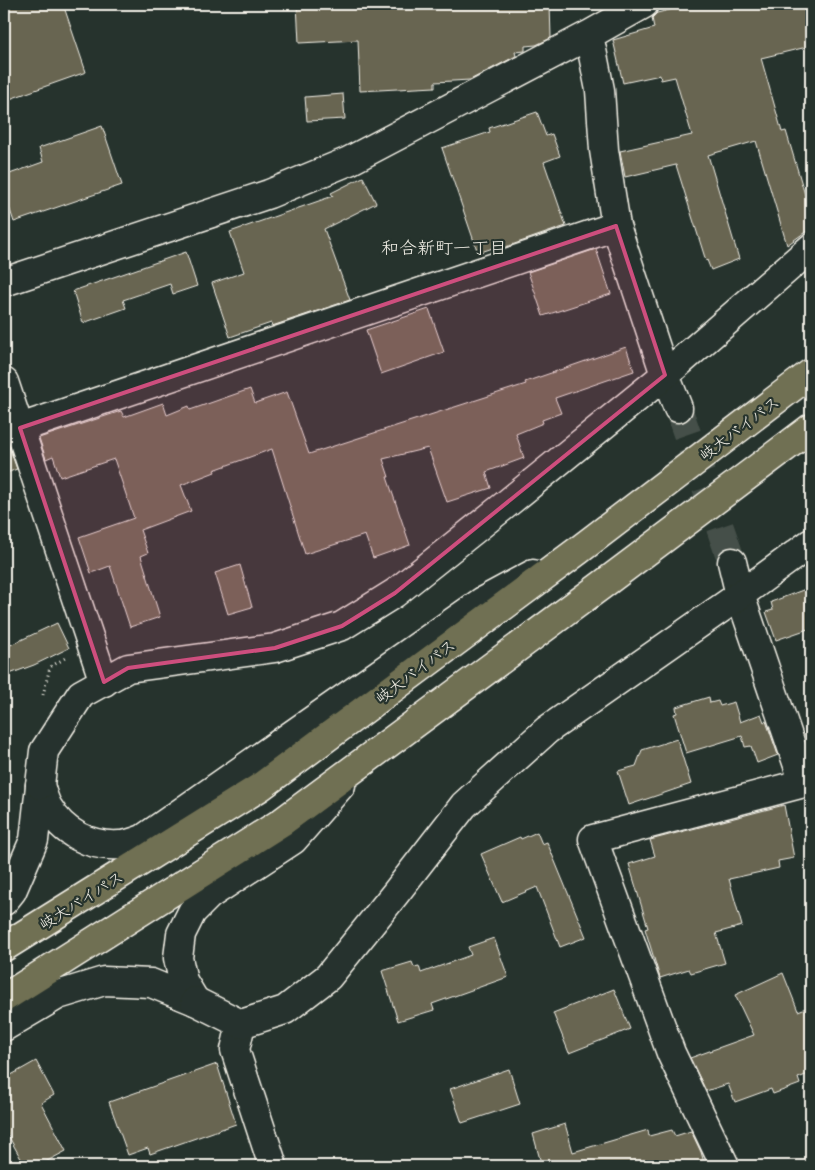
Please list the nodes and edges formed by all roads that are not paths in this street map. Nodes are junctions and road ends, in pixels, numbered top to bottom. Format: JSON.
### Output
{"nodes":[{"id":1,"x":644,"y":4,"type":"edge"},
{"id":2,"x":602,"y":20,"type":"edge"},
{"id":3,"x":616,"y":226,"type":"junction"},
{"id":4,"x":811,"y":248,"type":"edge"},
{"id":5,"x":4,"y":282,"type":"edge"},
{"id":6,"x":811,"y":374,"type":"edge"},
{"id":7,"x":666,"y":375,"type":"junction"},
{"id":8,"x":4,"y":382,"type":"edge"},
{"id":9,"x":678,"y":408,"type":"tunnel mouth"},
{"id":10,"x":20,"y":428,"type":"junction"},
{"id":11,"x":811,"y":428,"type":"edge"},
{"id":12,"x":811,"y":543,"type":"edge"},
{"id":13,"x":579,"y":550,"type":"junction"},
{"id":14,"x":732,"y":562,"type":"tunnel mouth"},
{"id":15,"x":740,"y":595,"type":"junction"},
{"id":16,"x":104,"y":682,"type":"junction"},
{"id":17,"x":357,"y":767,"type":"junction"},
{"id":18,"x":40,"y":784,"type":"junction"},
{"id":19,"x":808,"y":785,"type":"edge"},
{"id":20,"x":4,"y":901,"type":"edge"},
{"id":21,"x":4,"y":948,"type":"edge"},
{"id":22,"x":4,"y":998,"type":"edge"},
{"id":23,"x":195,"y":1001,"type":"junction"},
{"id":24,"x":241,"y":1024,"type":"junction"},
{"id":25,"x":4,"y":1027,"type":"edge"},
{"id":26,"x":273,"y":1166,"type":"edge"},
{"id":27,"x":726,"y":1166,"type":"edge"}],
"edges":[{"from":1,"to":2,"type":"street"},
{"from":2,"to":3,"type":"street"},
{"from":2,"to":5,"type":"street"},
{"from":3,"to":7,"type":"street"},
{"from":3,"to":10,"type":"street"},
{"from":4,"to":7,"type":"street"},
{"from":6,"to":13,"type":"highway","name":"岐大バイパス"},
{"from":7,"to":9,"type":"street"},
{"from":7,"to":16,"type":"street"},
{"from":8,"to":10,"type":"street"},
{"from":10,"to":16,"type":"street"},
{"from":11,"to":17,"type":"highway"},
{"from":12,"to":15,"type":"street"},
{"from":13,"to":18,"type":"street"},
{"from":13,"to":21,"type":"highway","name":"岐大バイパス"},
{"from":14,"to":15,"type":"street"},
{"from":15,"to":19,"type":"street"},
{"from":15,"to":24,"type":"street"},
{"from":16,"to":18,"type":"street"},
{"from":17,"to":22,"type":"highway"},
{"from":17,"to":23,"type":"street"},
{"from":18,"to":20,"type":"street"},
{"from":19,"to":27,"type":"street"},
{"from":23,"to":24,"type":"street"},
{"from":23,"to":25,"type":"street"},
{"from":24,"to":26,"type":"street"}]}
